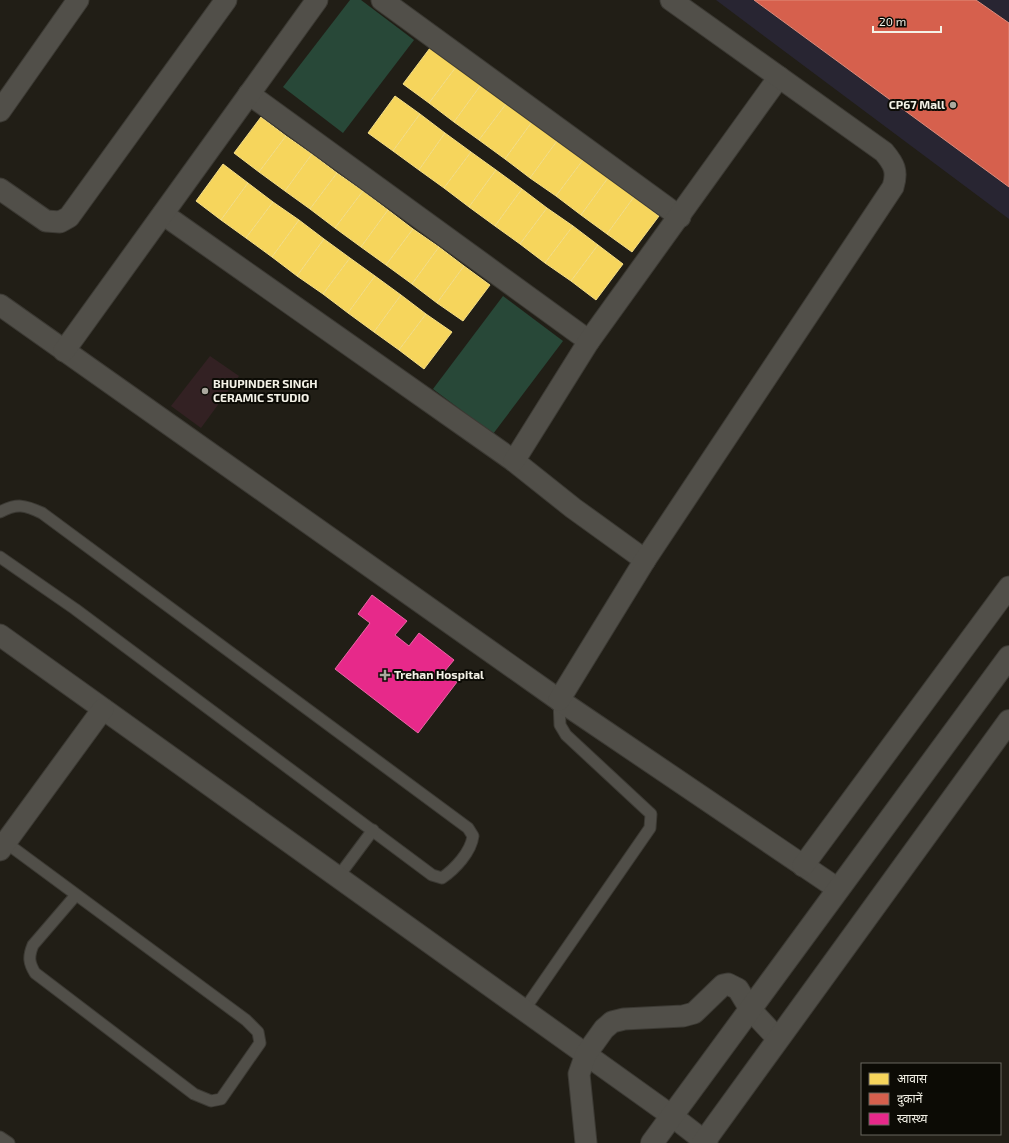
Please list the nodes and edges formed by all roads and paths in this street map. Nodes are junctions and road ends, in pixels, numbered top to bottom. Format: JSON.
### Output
{"nodes":[{"id":1,"x":78,"y":0,"type":"edge"},
{"id":2,"x":226,"y":0,"type":"edge"},
{"id":3,"x":317,"y":0,"type":"edge"},
{"id":4,"x":382,"y":0,"type":"edge"},
{"id":5,"x":671,"y":0,"type":"edge"},
{"id":6,"x":779,"y":77,"type":"junction"},
{"id":7,"x":249,"y":94,"type":"junction"},
{"id":8,"x":2,"y":104,"type":"edge"},
{"id":9,"x":0,"y":189,"type":"edge"},
{"id":10,"x":163,"y":214,"type":"junction"},
{"id":11,"x":680,"y":217,"type":"junction"},
{"id":12,"x":0,"y":305,"type":"edge"},
{"id":13,"x":590,"y":341,"type":"junction"},
{"id":14,"x":64,"y":351,"type":"junction"},
{"id":15,"x":514,"y":461,"type":"junction"},
{"id":16,"x":0,"y":512,"type":"edge"},
{"id":17,"x":0,"y":558,"type":"edge"},
{"id":18,"x":645,"y":560,"type":"junction"},
{"id":19,"x":1009,"y":587,"type":"edge"},
{"id":20,"x":0,"y":635,"type":"edge"},
{"id":21,"x":1009,"y":656,"type":"edge"},
{"id":22,"x":559,"y":700,"type":"junction"},
{"id":23,"x":103,"y":709,"type":"junction"},
{"id":24,"x":1009,"y":720,"type":"edge"},
{"id":25,"x":373,"y":830,"type":"junction"},
{"id":26,"x":3,"y":846,"type":"edge"},
{"id":27,"x":803,"y":866,"type":"junction"},
{"id":28,"x":338,"y":877,"type":"junction"},
{"id":29,"x":838,"y":889,"type":"junction"},
{"id":30,"x":76,"y":895,"type":"junction"},
{"id":31,"x":750,"y":1009,"type":"junction"},
{"id":32,"x":524,"y":1010,"type":"junction"},
{"id":33,"x":778,"y":1039,"type":"junction"},
{"id":34,"x":586,"y":1054,"type":"junction"},
{"id":35,"x":672,"y":1116,"type":"junction"},
{"id":36,"x":0,"y":1137,"type":"edge"},
{"id":37,"x":705,"y":1142,"type":"edge"},
{"id":38,"x":9,"y":1143,"type":"edge"},
{"id":39,"x":586,"y":1143,"type":"edge"},
{"id":40,"x":652,"y":1143,"type":"edge"}],
"edges":[{"from":1,"to":8,"type":"street"},
{"from":2,"to":9,"type":"street"},
{"from":3,"to":7,"type":"street"},
{"from":4,"to":11,"type":"street"},
{"from":5,"to":6,"type":"street"},
{"from":6,"to":11,"type":"street"},
{"from":6,"to":18,"type":"street"},
{"from":7,"to":10,"type":"street"},
{"from":7,"to":13,"type":"street"},
{"from":10,"to":14,"type":"street"},
{"from":10,"to":15,"type":"street"},
{"from":11,"to":13,"type":"street"},
{"from":12,"to":14,"type":"street"},
{"from":13,"to":15,"type":"street"},
{"from":14,"to":22,"type":"street"},
{"from":15,"to":18,"type":"street"},
{"from":16,"to":25,"type":"lane"},
{"from":17,"to":25,"type":"lane"},
{"from":18,"to":22,"type":"street"},
{"from":19,"to":27,"type":"street"},
{"from":20,"to":23,"type":"street"},
{"from":21,"to":29,"type":"main road"},
{"from":22,"to":27,"type":"street"},
{"from":22,"to":32,"type":"lane"},
{"from":23,"to":26,"type":"street"},
{"from":23,"to":28,"type":"street"},
{"from":24,"to":33,"type":"main road"},
{"from":25,"to":28,"type":"lane"},
{"from":26,"to":30,"type":"lane"},
{"from":27,"to":29,"type":"street"},
{"from":28,"to":32,"type":"street"},
{"from":29,"to":31,"type":"main road"},
{"from":30,"to":30,"type":"lane"},
{"from":31,"to":33,"type":"street"},
{"from":31,"to":34,"type":"street"},
{"from":31,"to":35,"type":"main road"},
{"from":32,"to":34,"type":"street"},
{"from":33,"to":37,"type":"main road"},
{"from":34,"to":35,"type":"street"},
{"from":34,"to":39,"type":"street"},
{"from":35,"to":37,"type":"street"},
{"from":35,"to":40,"type":"main road"},
{"from":36,"to":38,"type":"lane"}]}
